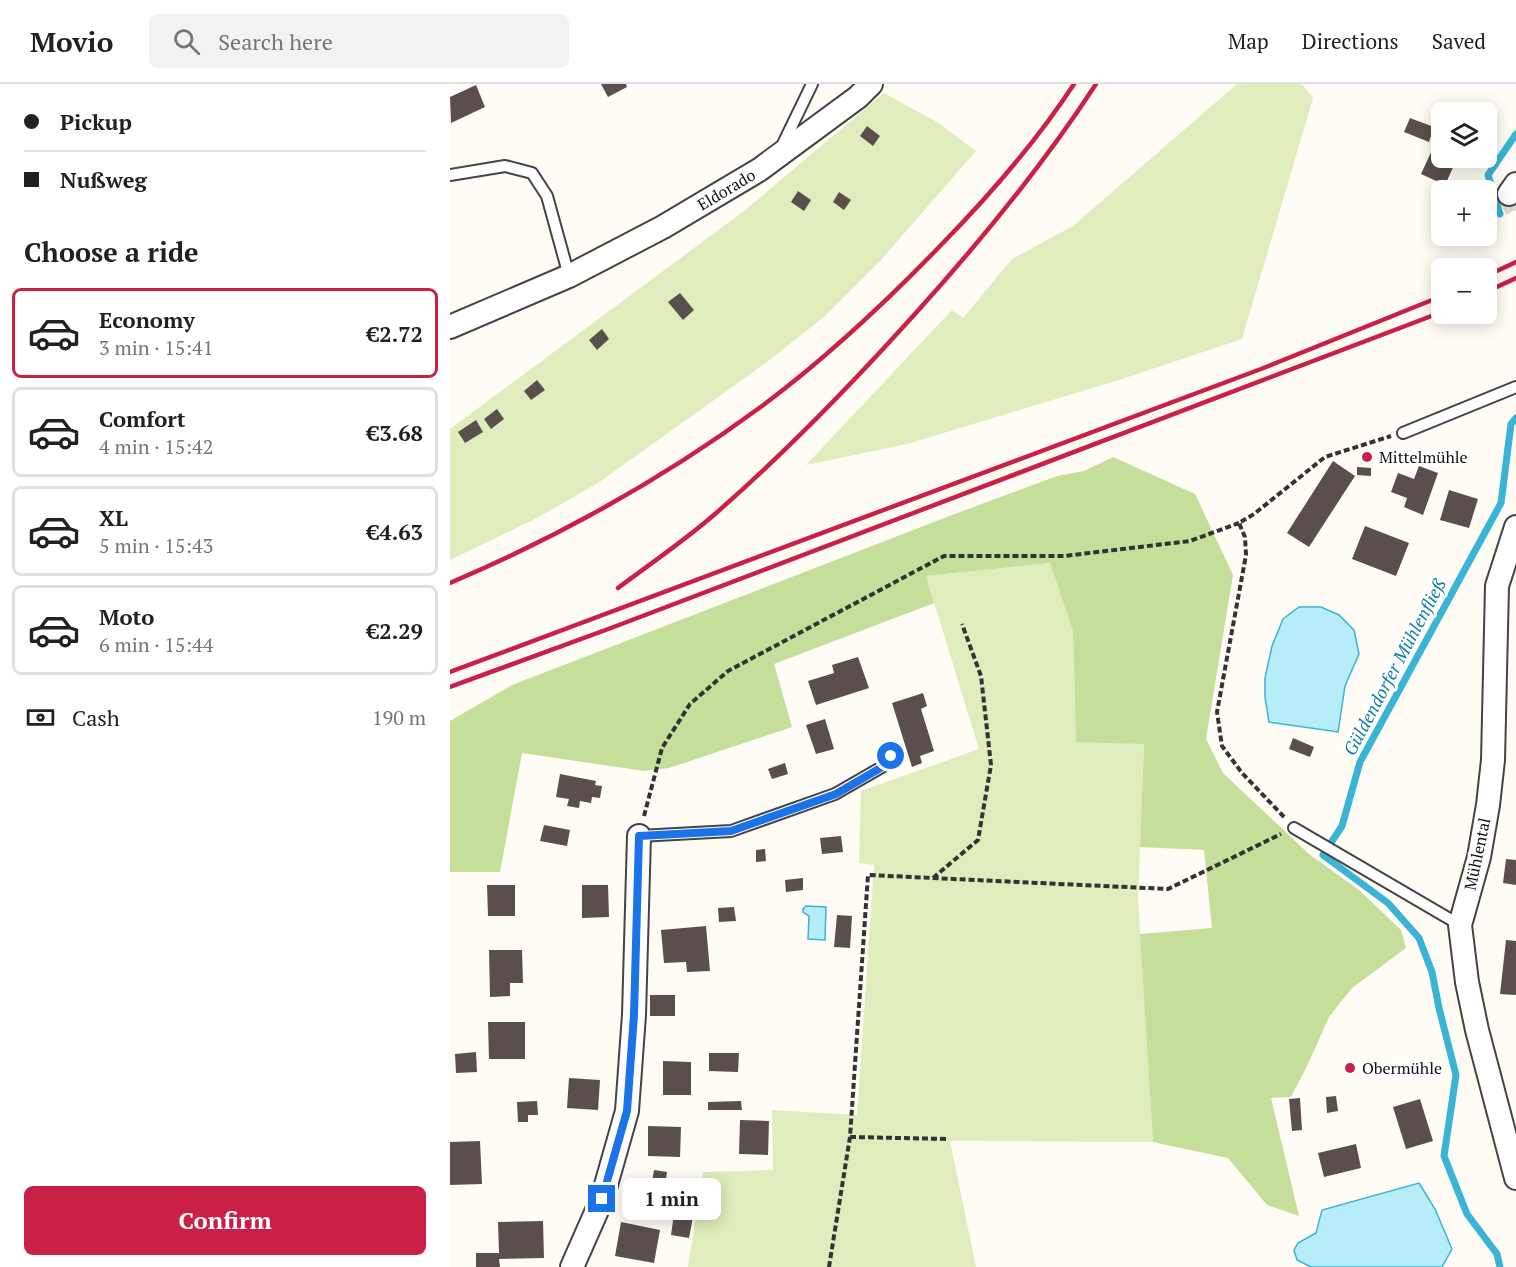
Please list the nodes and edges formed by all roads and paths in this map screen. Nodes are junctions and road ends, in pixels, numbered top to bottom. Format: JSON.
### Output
{"nodes":[{"id":1,"x":812,"y":84,"type":"edge"},
{"id":2,"x":871,"y":84,"type":"edge"},
{"id":3,"x":777,"y":157,"type":"junction"},
{"id":4,"x":450,"y":175,"type":"edge"},
{"id":5,"x":569,"y":276,"type":"junction"},
{"id":6,"x":450,"y":327,"type":"edge"},
{"id":7,"x":1516,"y":387,"type":"edge"},
{"id":8,"x":1403,"y":432,"type":"joint"},
{"id":9,"x":1239,"y":523,"type":"junction"},
{"id":10,"x":1516,"y":527,"type":"edge"},
{"id":11,"x":962,"y":624,"type":"dead end"},
{"id":12,"x":891,"y":756,"type":"dead end"},
{"id":13,"x":1294,"y":828,"type":"junction"},
{"id":14,"x":639,"y":836,"type":"junction"},
{"id":15,"x":933,"y":879,"type":"junction"},
{"id":16,"x":1460,"y":925,"type":"junction"},
{"id":17,"x":850,"y":1137,"type":"junction"},
{"id":18,"x":947,"y":1139,"type":"dead end"},
{"id":19,"x":1516,"y":1178,"type":"edge"},
{"id":20,"x":572,"y":1267,"type":"edge"},
{"id":21,"x":829,"y":1267,"type":"edge"}],
"edges":[{"from":1,"to":3,"type":"lane"},
{"from":2,"to":3,"type":"street","name":"Eldorado"},
{"from":3,"to":5,"type":"street","name":"Eldorado"},
{"from":4,"to":5,"type":"lane"},
{"from":5,"to":6,"type":"street","name":"Eldorado"},
{"from":7,"to":8,"type":"lane"},
{"from":8,"to":9,"type":"path"},
{"from":9,"to":13,"type":"path"},
{"from":9,"to":14,"type":"path"},
{"from":10,"to":16,"type":"street","name":"Mühlental"},
{"from":11,"to":15,"type":"path"},
{"from":12,"to":14,"type":"lane"},
{"from":13,"to":15,"type":"path"},
{"from":13,"to":16,"type":"lane"},
{"from":14,"to":20,"type":"street"},
{"from":15,"to":17,"type":"path"},
{"from":16,"to":19,"type":"street","name":"Mühlental"},
{"from":17,"to":18,"type":"path"},
{"from":17,"to":21,"type":"path"}]}
